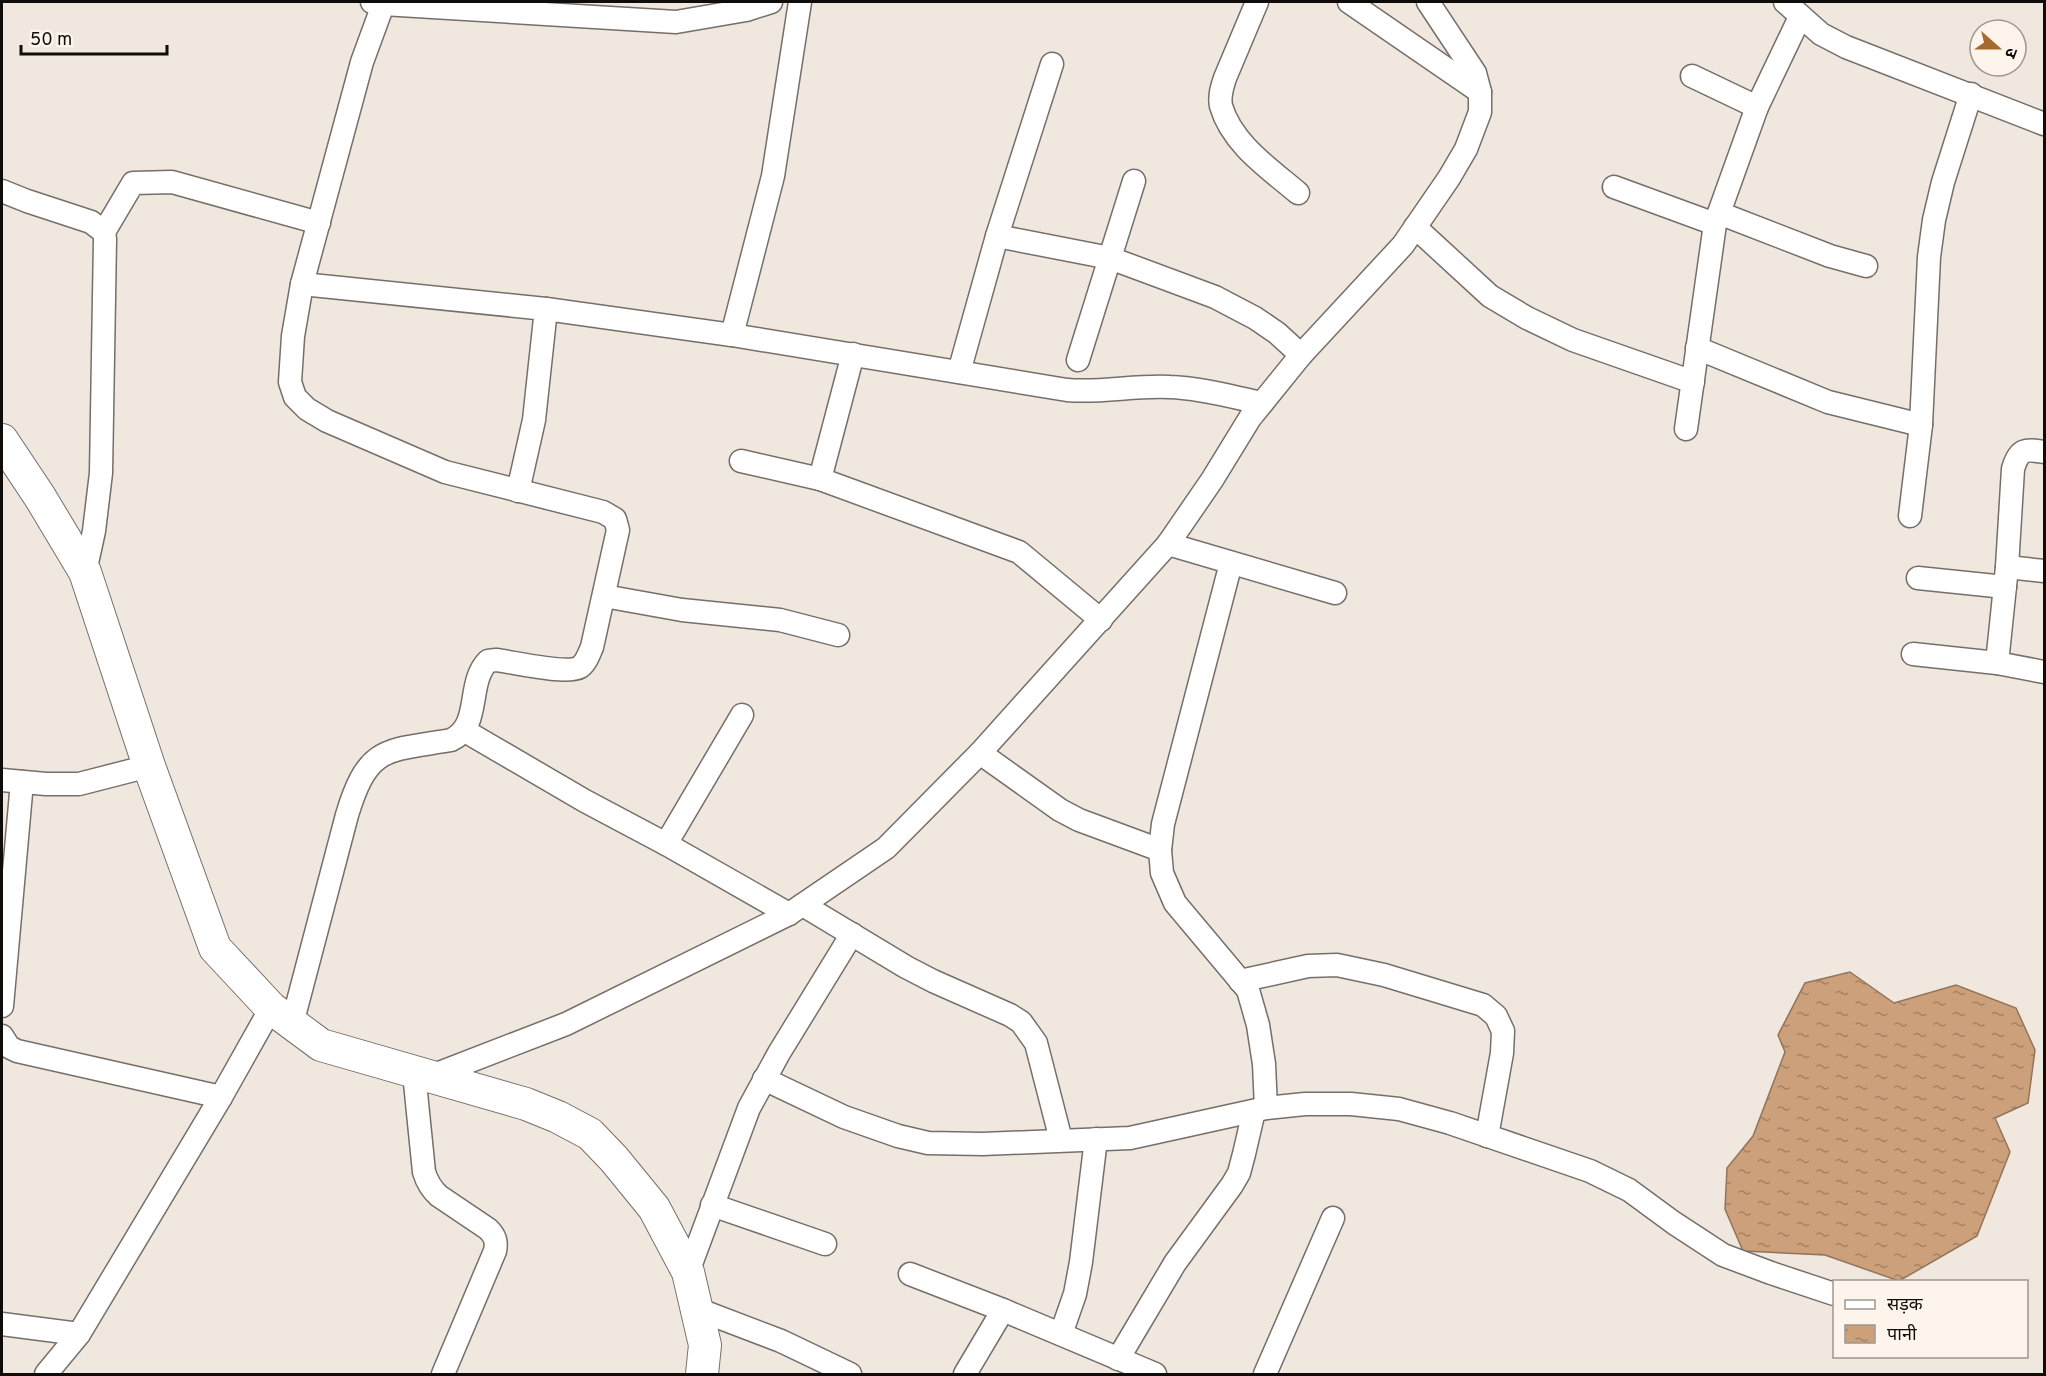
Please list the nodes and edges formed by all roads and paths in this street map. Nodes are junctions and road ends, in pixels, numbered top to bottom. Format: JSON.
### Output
{"nodes":[{"id":1,"x":380,"y":2,"type":"edge"},
{"id":2,"x":771,"y":2,"type":"edge"},
{"id":3,"x":800,"y":2,"type":"edge"},
{"id":4,"x":1257,"y":2,"type":"edge"},
{"id":5,"x":1349,"y":2,"type":"edge"},
{"id":6,"x":1428,"y":2,"type":"edge"},
{"id":7,"x":563,"y":8,"type":"edge"},
{"id":8,"x":1792,"y":9,"type":"edge"},
{"id":9,"x":1052,"y":64,"type":"dead end"},
{"id":10,"x":1692,"y":76,"type":"dead end"},
{"id":11,"x":1480,"y":92,"type":"junction"},
{"id":12,"x":1971,"y":94,"type":"junction"},
{"id":13,"x":1757,"y":107,"type":"junction"},
{"id":14,"x":2044,"y":123,"type":"edge"},
{"id":15,"x":1134,"y":182,"type":"dead end"},
{"id":16,"x":1614,"y":187,"type":"dead end"},
{"id":17,"x":2,"y":191,"type":"edge"},
{"id":18,"x":1298,"y":193,"type":"dead end"},
{"id":19,"x":1717,"y":219,"type":"junction"},
{"id":20,"x":319,"y":223,"type":"junction"},
{"id":21,"x":1415,"y":227,"type":"junction"},
{"id":22,"x":104,"y":232,"type":"junction"},
{"id":23,"x":997,"y":236,"type":"junction"},
{"id":24,"x":1110,"y":258,"type":"junction"},
{"id":25,"x":1866,"y":266,"type":"dead end"},
{"id":26,"x":303,"y":284,"type":"junction"},
{"id":27,"x":546,"y":309,"type":"junction"},
{"id":28,"x":732,"y":334,"type":"junction"},
{"id":29,"x":1697,"y":348,"type":"junction"},
{"id":30,"x":853,"y":354,"type":"junction"},
{"id":31,"x":1301,"y":355,"type":"junction"},
{"id":32,"x":1078,"y":360,"type":"dead end"},
{"id":33,"x":959,"y":372,"type":"junction"},
{"id":34,"x":1693,"y":382,"type":"junction"},
{"id":35,"x":1262,"y":403,"type":"junction"},
{"id":36,"x":1921,"y":425,"type":"junction"},
{"id":37,"x":1686,"y":429,"type":"dead end"},
{"id":38,"x":2,"y":440,"type":"edge"},
{"id":39,"x":2044,"y":452,"type":"edge"},
{"id":40,"x":741,"y":461,"type":"dead end"},
{"id":41,"x":820,"y":478,"type":"junction"},
{"id":42,"x":518,"y":491,"type":"junction"},
{"id":43,"x":1910,"y":516,"type":"dead end"},
{"id":44,"x":1168,"y":544,"type":"junction"},
{"id":45,"x":1231,"y":563,"type":"junction"},
{"id":46,"x":2044,"y":571,"type":"edge"},
{"id":47,"x":85,"y":572,"type":"junction"},
{"id":48,"x":2006,"y":577,"type":"junction"},
{"id":49,"x":1918,"y":578,"type":"dead end"},
{"id":50,"x":1335,"y":593,"type":"dead end"},
{"id":51,"x":604,"y":596,"type":"junction"},
{"id":52,"x":1101,"y":620,"type":"junction"},
{"id":53,"x":838,"y":635,"type":"dead end"},
{"id":54,"x":1912,"y":654,"type":"dead end"},
{"id":55,"x":1997,"y":663,"type":"junction"},
{"id":56,"x":2044,"y":672,"type":"edge"},
{"id":57,"x":742,"y":715,"type":"dead end"},
{"id":58,"x":465,"y":730,"type":"junction"},
{"id":59,"x":980,"y":753,"type":"junction"},
{"id":60,"x":149,"y":766,"type":"junction"},
{"id":61,"x":12,"y":781,"type":"edge"},
{"id":62,"x":666,"y":844,"type":"junction"},
{"id":63,"x":1160,"y":850,"type":"junction"},
{"id":64,"x":796,"y":909,"type":"junction"},
{"id":65,"x":852,"y":934,"type":"junction"},
{"id":66,"x":4,"y":953,"type":"edge"},
{"id":67,"x":1240,"y":981,"type":"junction"},
{"id":68,"x":2,"y":1006,"type":"edge"},
{"id":69,"x":281,"y":1016,"type":"junction"},
{"id":70,"x":2,"y":1035,"type":"edge"},
{"id":71,"x":421,"y":1075,"type":"junction"},
{"id":72,"x":764,"y":1079,"type":"junction"},
{"id":73,"x":221,"y":1097,"type":"junction"},
{"id":74,"x":1260,"y":1109,"type":"junction"},
{"id":75,"x":1487,"y":1136,"type":"junction"},
{"id":76,"x":1096,"y":1139,"type":"junction"},
{"id":77,"x":1061,"y":1140,"type":"junction"},
{"id":78,"x":712,"y":1205,"type":"junction"},
{"id":79,"x":1333,"y":1218,"type":"dead end"},
{"id":80,"x":825,"y":1244,"type":"dead end"},
{"id":81,"x":688,"y":1272,"type":"junction"},
{"id":82,"x":910,"y":1274,"type":"dead end"},
{"id":83,"x":1833,"y":1294,"type":"edge"},
{"id":84,"x":697,"y":1309,"type":"junction"},
{"id":85,"x":1003,"y":1310,"type":"junction"},
{"id":86,"x":2,"y":1324,"type":"edge"},
{"id":87,"x":79,"y":1334,"type":"junction"},
{"id":88,"x":1061,"y":1335,"type":"junction"},
{"id":89,"x":1118,"y":1359,"type":"junction"},
{"id":90,"x":46,"y":1374,"type":"edge"},
{"id":91,"x":443,"y":1374,"type":"edge"},
{"id":92,"x":702,"y":1374,"type":"edge"},
{"id":93,"x":850,"y":1374,"type":"edge"},
{"id":94,"x":965,"y":1374,"type":"edge"},
{"id":95,"x":1155,"y":1374,"type":"edge"},
{"id":96,"x":1265,"y":1374,"type":"edge"}],
"edges":[{"from":1,"to":7,"type":"street"},
{"from":1,"to":20,"type":"street"},
{"from":2,"to":7,"type":"street"},
{"from":3,"to":28,"type":"street"},
{"from":4,"to":18,"type":"street"},
{"from":5,"to":11,"type":"street"},
{"from":6,"to":11,"type":"street"},
{"from":8,"to":12,"type":"street"},
{"from":8,"to":13,"type":"street"},
{"from":9,"to":23,"type":"street"},
{"from":10,"to":13,"type":"street"},
{"from":11,"to":21,"type":"street"},
{"from":12,"to":14,"type":"street"},
{"from":12,"to":36,"type":"street"},
{"from":13,"to":19,"type":"street"},
{"from":15,"to":24,"type":"street"},
{"from":16,"to":19,"type":"street"},
{"from":17,"to":22,"type":"street"},
{"from":19,"to":25,"type":"street"},
{"from":19,"to":29,"type":"street"},
{"from":20,"to":22,"type":"street"},
{"from":20,"to":26,"type":"street"},
{"from":21,"to":31,"type":"street"},
{"from":21,"to":34,"type":"street"},
{"from":22,"to":47,"type":"street"},
{"from":23,"to":24,"type":"street"},
{"from":23,"to":33,"type":"street"},
{"from":24,"to":31,"type":"street"},
{"from":24,"to":32,"type":"street"},
{"from":26,"to":27,"type":"street"},
{"from":26,"to":42,"type":"street"},
{"from":27,"to":28,"type":"street"},
{"from":27,"to":42,"type":"street"},
{"from":28,"to":30,"type":"street"},
{"from":29,"to":34,"type":"street"},
{"from":29,"to":36,"type":"street"},
{"from":30,"to":33,"type":"street"},
{"from":30,"to":41,"type":"street"},
{"from":31,"to":35,"type":"street"},
{"from":33,"to":35,"type":"street"},
{"from":34,"to":37,"type":"street"},
{"from":35,"to":44,"type":"street"},
{"from":36,"to":43,"type":"street"},
{"from":38,"to":47,"type":"main road"},
{"from":39,"to":48,"type":"street"},
{"from":40,"to":41,"type":"street"},
{"from":41,"to":52,"type":"street"},
{"from":42,"to":51,"type":"street"},
{"from":44,"to":45,"type":"street"},
{"from":44,"to":52,"type":"street"},
{"from":45,"to":50,"type":"street"},
{"from":45,"to":63,"type":"street"},
{"from":46,"to":48,"type":"street"},
{"from":47,"to":60,"type":"main road"},
{"from":48,"to":49,"type":"street"},
{"from":48,"to":55,"type":"street"},
{"from":51,"to":53,"type":"street"},
{"from":51,"to":58,"type":"street"},
{"from":52,"to":59,"type":"street"},
{"from":54,"to":55,"type":"street"},
{"from":55,"to":56,"type":"street"},
{"from":57,"to":62,"type":"street"},
{"from":58,"to":62,"type":"street"},
{"from":58,"to":69,"type":"street"},
{"from":59,"to":63,"type":"street"},
{"from":59,"to":64,"type":"street"},
{"from":60,"to":61,"type":"street"},
{"from":60,"to":69,"type":"main road"},
{"from":61,"to":66,"type":"street"},
{"from":62,"to":64,"type":"street"},
{"from":63,"to":67,"type":"street"},
{"from":64,"to":65,"type":"street"},
{"from":64,"to":71,"type":"street"},
{"from":65,"to":72,"type":"street"},
{"from":65,"to":77,"type":"street"},
{"from":66,"to":68,"type":"street"},
{"from":67,"to":74,"type":"street"},
{"from":67,"to":75,"type":"street"},
{"from":69,"to":71,"type":"main road"},
{"from":69,"to":73,"type":"street"},
{"from":70,"to":73,"type":"street"},
{"from":71,"to":81,"type":"main road"},
{"from":71,"to":91,"type":"street"},
{"from":72,"to":77,"type":"street"},
{"from":72,"to":78,"type":"street"},
{"from":73,"to":87,"type":"street"},
{"from":74,"to":75,"type":"street"},
{"from":74,"to":76,"type":"street"},
{"from":74,"to":89,"type":"street"},
{"from":75,"to":83,"type":"street"},
{"from":76,"to":77,"type":"street"},
{"from":76,"to":88,"type":"street"},
{"from":78,"to":80,"type":"street"},
{"from":78,"to":81,"type":"street"},
{"from":79,"to":96,"type":"street"},
{"from":81,"to":84,"type":"main road"},
{"from":82,"to":85,"type":"street"},
{"from":84,"to":92,"type":"main road"},
{"from":84,"to":93,"type":"street"},
{"from":85,"to":88,"type":"street"},
{"from":85,"to":94,"type":"street"},
{"from":86,"to":87,"type":"street"},
{"from":87,"to":90,"type":"street"},
{"from":88,"to":89,"type":"street"},
{"from":89,"to":95,"type":"street"}]}
